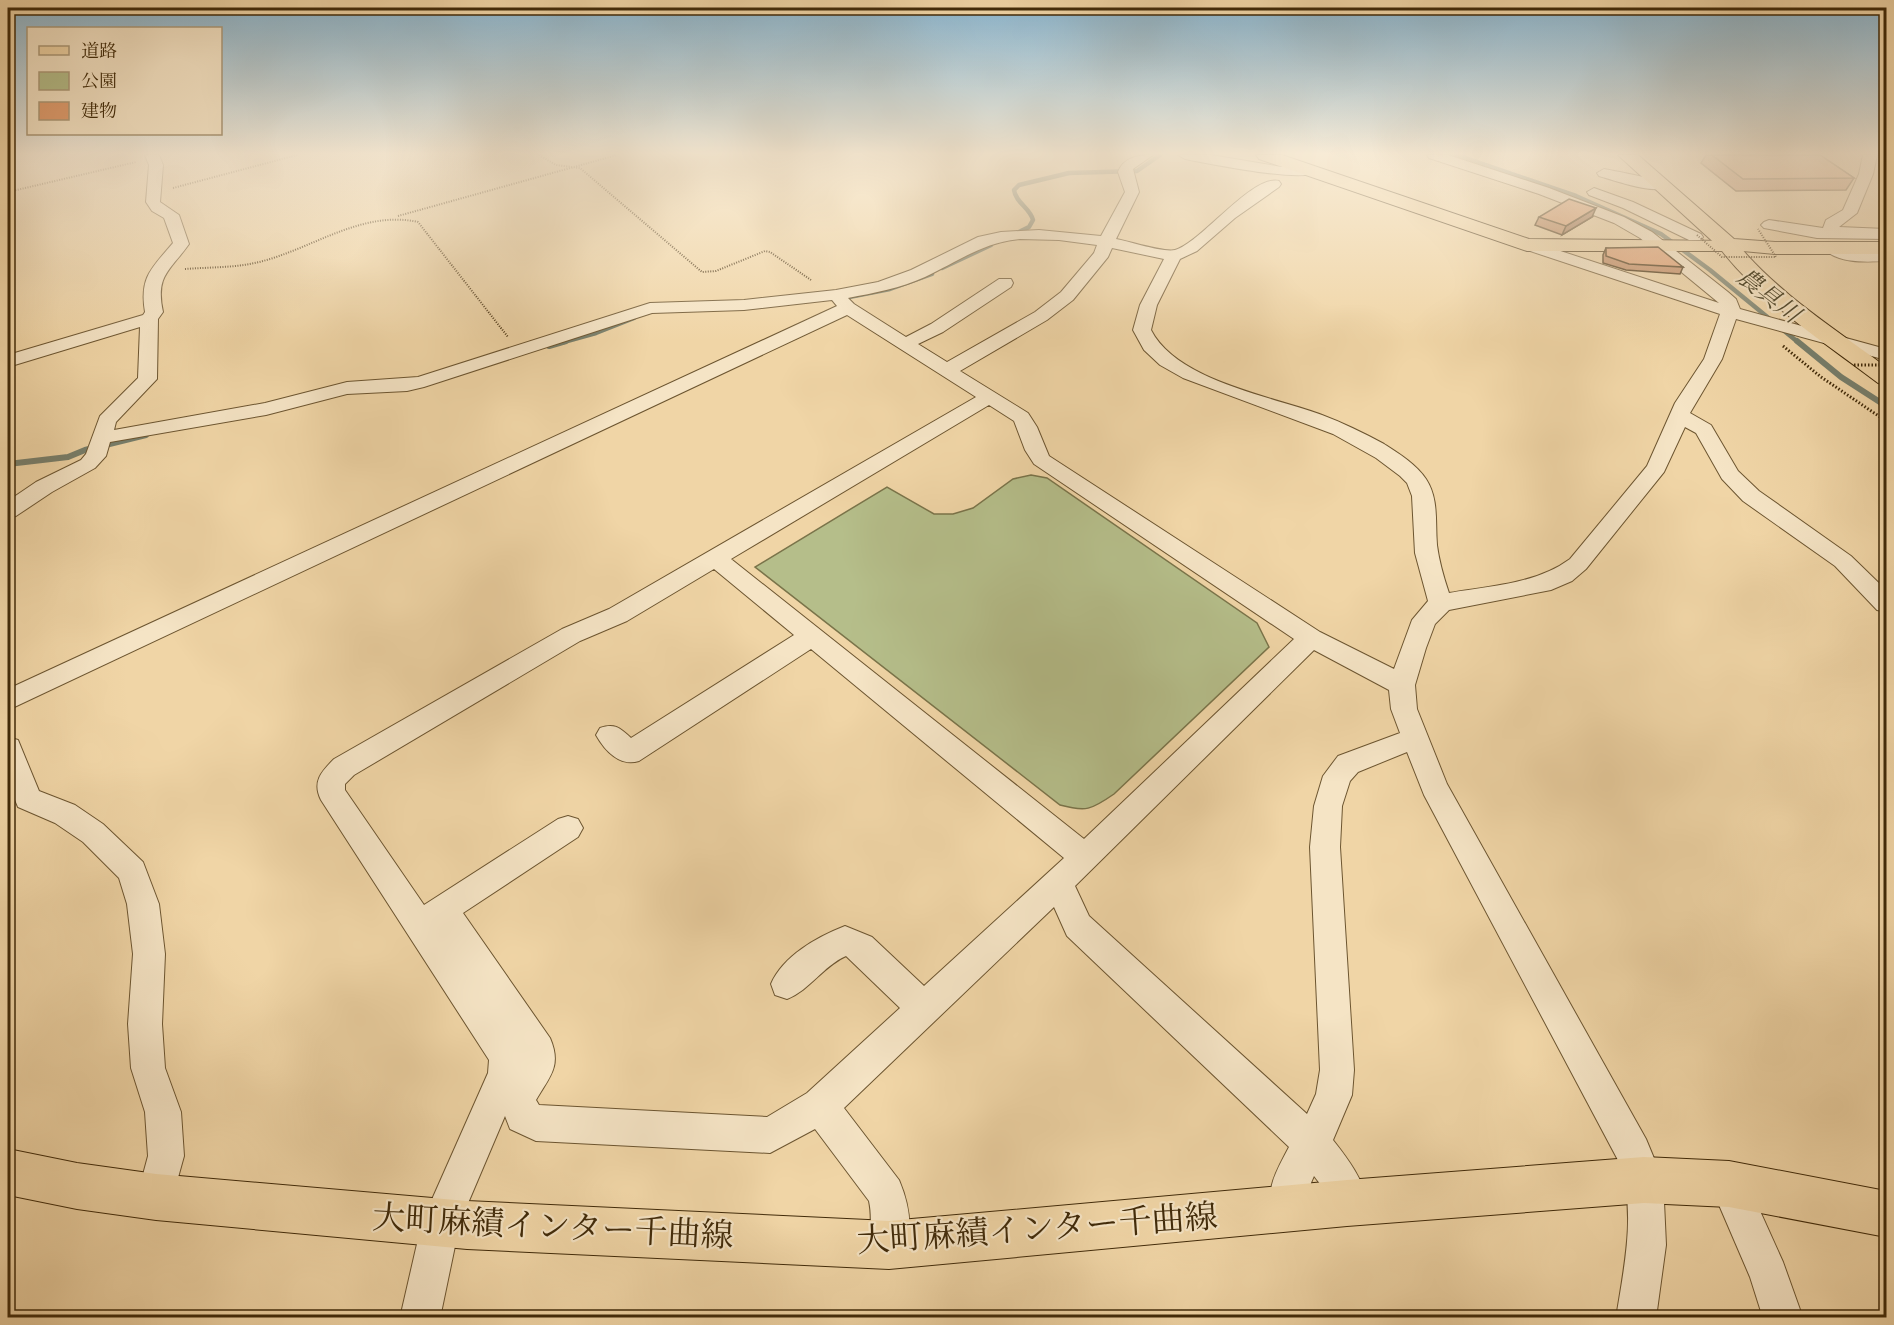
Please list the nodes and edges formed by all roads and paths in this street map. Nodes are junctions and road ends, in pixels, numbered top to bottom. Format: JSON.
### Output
{"nodes":[{"id":1,"x":172,"y":217,"type":"edge"},
{"id":2,"x":392,"y":217,"type":"edge"},
{"id":3,"x":636,"y":217,"type":"edge"},
{"id":4,"x":1119,"y":217,"type":"edge"},
{"id":5,"x":1227,"y":217,"type":"edge"},
{"id":6,"x":1445,"y":217,"type":"edge"},
{"id":7,"x":1610,"y":217,"type":"edge"},
{"id":8,"x":1652,"y":217,"type":"edge"},
{"id":9,"x":1710,"y":217,"type":"edge"},
{"id":10,"x":1719,"y":217,"type":"edge"},
{"id":11,"x":1843,"y":217,"type":"edge"},
{"id":12,"x":388,"y":218,"type":"junction"},
{"id":13,"x":1764,"y":227,"type":"joint"},
{"id":14,"x":1887,"y":234,"type":"edge"},
{"id":15,"x":1697,"y":239,"type":"junction"},
{"id":16,"x":1827,"y":239,"type":"junction"},
{"id":17,"x":1887,"y":240,"type":"edge"},
{"id":18,"x":1106,"y":242,"type":"junction"},
{"id":19,"x":1661,"y":244,"type":"junction"},
{"id":20,"x":1527,"y":245,"type":"junction"},
{"id":21,"x":1728,"y":245,"type":"junction"},
{"id":22,"x":1887,"y":248,"type":"edge"},
{"id":23,"x":1887,"y":256,"type":"edge"},
{"id":24,"x":1171,"y":257,"type":"junction"},
{"id":25,"x":159,"y":270,"type":"junction"},
{"id":26,"x":1005,"y":283,"type":"dead end"},
{"id":27,"x":842,"y":302,"type":"junction"},
{"id":28,"x":1743,"y":316,"type":"junction"},
{"id":29,"x":149,"y":319,"type":"junction"},
{"id":30,"x":1838,"y":342,"type":"junction"},
{"id":31,"x":905,"y":344,"type":"junction"},
{"id":32,"x":518,"y":350,"type":"junction"},
{"id":33,"x":1887,"y":354,"type":"edge"},
{"id":34,"x":8,"y":361,"type":"edge"},
{"id":35,"x":1854,"y":365,"type":"dead end"},
{"id":36,"x":1887,"y":365,"type":"edge"},
{"id":37,"x":946,"y":371,"type":"junction"},
{"id":38,"x":1887,"y":378,"type":"edge"},
{"id":39,"x":988,"y":398,"type":"junction"},
{"id":40,"x":1679,"y":415,"type":"junction"},
{"id":41,"x":1887,"y":421,"type":"edge"},
{"id":42,"x":101,"y":438,"type":"junction"},
{"id":43,"x":8,"y":511,"type":"edge"},
{"id":44,"x":716,"y":559,"type":"junction"},
{"id":45,"x":1441,"y":603,"type":"junction"},
{"id":46,"x":1887,"y":604,"type":"edge"},
{"id":47,"x":812,"y":636,"type":"junction"},
{"id":48,"x":1311,"y":638,"type":"junction"},
{"id":49,"x":1402,"y":685,"type":"junction"},
{"id":50,"x":8,"y":700,"type":"edge"},
{"id":51,"x":610,"y":735,"type":"dead end"},
{"id":52,"x":1415,"y":738,"type":"junction"},
{"id":53,"x":8,"y":748,"type":"edge"},
{"id":54,"x":568,"y":828,"type":"dead end"},
{"id":55,"x":1085,"y":856,"type":"junction"},
{"id":56,"x":1056,"y":885,"type":"junction"},
{"id":57,"x":432,"y":917,"type":"junction"},
{"id":58,"x":787,"y":984,"type":"dead end"},
{"id":59,"x":924,"y":1009,"type":"junction"},
{"id":60,"x":820,"y":1106,"type":"junction"},
{"id":61,"x":1311,"y":1142,"type":"junction"},
{"id":62,"x":8,"y":1172,"type":"edge"},
{"id":63,"x":1644,"y":1179,"type":"junction"},
{"id":64,"x":1730,"y":1184,"type":"junction"},
{"id":65,"x":156,"y":1197,"type":"junction"},
{"id":66,"x":1347,"y":1203,"type":"junction"},
{"id":67,"x":1289,"y":1209,"type":"junction"},
{"id":68,"x":1887,"y":1214,"type":"edge"},
{"id":69,"x":441,"y":1222,"type":"junction"},
{"id":70,"x":889,"y":1245,"type":"junction"},
{"id":71,"x":420,"y":1317,"type":"edge"},
{"id":72,"x":1636,"y":1317,"type":"edge"},
{"id":73,"x":1783,"y":1317,"type":"edge"}],
"edges":[{"from":1,"to":25,"type":"street"},
{"from":2,"to":12,"type":"path"},
{"from":3,"to":27,"type":"path"},
{"from":4,"to":18,"type":"street"},
{"from":5,"to":24,"type":"street"},
{"from":6,"to":20,"type":"main road"},
{"from":7,"to":19,"type":"street"},
{"from":8,"to":15,"type":"street"},
{"from":9,"to":21,"type":"highway"},
{"from":10,"to":16,"type":"highway"},
{"from":11,"to":16,"type":"street"},
{"from":12,"to":25,"type":"path"},
{"from":12,"to":32,"type":"path"},
{"from":13,"to":15,"type":"path","bridge":true},
{"from":13,"to":16,"type":"street"},
{"from":14,"to":16,"type":"street"},
{"from":15,"to":19,"type":"main road"},
{"from":15,"to":21,"type":"main road"},
{"from":16,"to":17,"type":"highway"},
{"from":16,"to":21,"type":"highway"},
{"from":16,"to":22,"type":"highway"},
{"from":16,"to":23,"type":"street"},
{"from":18,"to":24,"type":"street"},
{"from":18,"to":27,"type":"street"},
{"from":18,"to":37,"type":"street"},
{"from":19,"to":20,"type":"main road"},
{"from":19,"to":28,"type":"street"},
{"from":20,"to":28,"type":"street"},
{"from":21,"to":30,"type":"main road"},
{"from":24,"to":45,"type":"street"},
{"from":25,"to":29,"type":"street"},
{"from":26,"to":31,"type":"street"},
{"from":27,"to":31,"type":"street"},
{"from":27,"to":32,"type":"street"},
{"from":27,"to":50,"type":"street"},
{"from":28,"to":30,"type":"street"},
{"from":28,"to":40,"type":"street"},
{"from":28,"to":41,"type":"path"},
{"from":29,"to":34,"type":"street"},
{"from":29,"to":42,"type":"street"},
{"from":30,"to":33,"type":"street"},
{"from":30,"to":38,"type":"main road"},
{"from":31,"to":37,"type":"street"},
{"from":32,"to":42,"type":"street"},
{"from":35,"to":36,"type":"path","bridge":true},
{"from":37,"to":39,"type":"street"},
{"from":39,"to":44,"type":"street"},
{"from":39,"to":48,"type":"street"},
{"from":40,"to":45,"type":"street"},
{"from":40,"to":46,"type":"street"},
{"from":42,"to":43,"type":"street"},
{"from":44,"to":47,"type":"street"},
{"from":44,"to":57,"type":"street"},
{"from":45,"to":49,"type":"street"},
{"from":47,"to":51,"type":"street"},
{"from":47,"to":55,"type":"street"},
{"from":48,"to":49,"type":"street"},
{"from":48,"to":55,"type":"street"},
{"from":49,"to":52,"type":"street"},
{"from":52,"to":61,"type":"street"},
{"from":52,"to":63,"type":"street"},
{"from":53,"to":65,"type":"street"},
{"from":54,"to":57,"type":"street"},
{"from":55,"to":56,"type":"street"},
{"from":56,"to":59,"type":"street"},
{"from":56,"to":61,"type":"street"},
{"from":57,"to":60,"type":"street"},
{"from":57,"to":69,"type":"street"},
{"from":58,"to":59,"type":"street"},
{"from":59,"to":60,"type":"street"},
{"from":60,"to":70,"type":"street"},
{"from":61,"to":66,"type":"street"},
{"from":61,"to":67,"type":"street"},
{"from":62,"to":65,"type":"main road","name":"大町麻績インター千曲線"},
{"from":63,"to":64,"type":"main road","name":"大町麻績インター千曲線"},
{"from":63,"to":66,"type":"main road","name":"大町麻績インター千曲線"},
{"from":63,"to":72,"type":"street"},
{"from":64,"to":68,"type":"main road","name":"大町麻績インター千曲線"},
{"from":64,"to":73,"type":"street"},
{"from":65,"to":69,"type":"main road","name":"大町麻績インター千曲線"},
{"from":66,"to":67,"type":"main road","name":"大町麻績インター千曲線"},
{"from":67,"to":70,"type":"main road","name":"大町麻績インター千曲線"},
{"from":69,"to":70,"type":"main road","name":"大町麻績インター千曲線"},
{"from":69,"to":71,"type":"street"}]}
